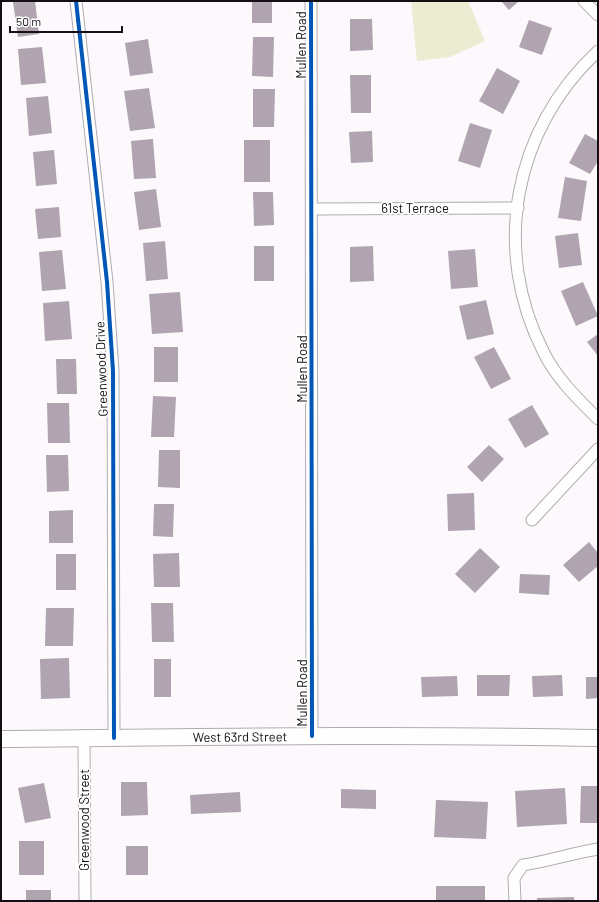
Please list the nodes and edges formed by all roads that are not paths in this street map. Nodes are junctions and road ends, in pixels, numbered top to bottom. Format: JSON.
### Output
{"nodes":[{"id":1,"x":76,"y":1,"type":"edge"},
{"id":2,"x":311,"y":1,"type":"edge"},
{"id":3,"x":584,"y":1,"type":"edge"},
{"id":4,"x":598,"y":14,"type":"edge"},
{"id":5,"x":598,"y":51,"type":"edge"},
{"id":6,"x":518,"y":208,"type":"junction"},
{"id":7,"x":312,"y":209,"type":"junction"},
{"id":8,"x":598,"y":419,"type":"edge"},
{"id":9,"x":598,"y":449,"type":"edge"},
{"id":10,"x":532,"y":520,"type":"dead end"},
{"id":11,"x":312,"y":736,"type":"junction"},
{"id":12,"x":84,"y":738,"type":"junction"},
{"id":13,"x":114,"y":738,"type":"junction"},
{"id":14,"x":598,"y":738,"type":"edge"},
{"id":15,"x":1,"y":739,"type":"edge"},
{"id":16,"x":598,"y":849,"type":"edge"},
{"id":17,"x":85,"y":901,"type":"edge"},
{"id":18,"x":515,"y":901,"type":"edge"}],
"edges":[{"from":1,"to":13,"type":"street","name":"Greenwood Drive"},
{"from":2,"to":7,"type":"street","name":"Mullen Road"},
{"from":3,"to":4,"type":"street"},
{"from":5,"to":6,"type":"street"},
{"from":6,"to":7,"type":"street","name":"61st Terrace"},
{"from":6,"to":8,"type":"street"},
{"from":7,"to":11,"type":"street","name":"Mullen Road"},
{"from":9,"to":10,"type":"street"},
{"from":11,"to":13,"type":"street","name":"West 63rd Street"},
{"from":11,"to":14,"type":"street","name":"West 63rd Street"},
{"from":12,"to":13,"type":"street","name":"West 63rd Street"},
{"from":12,"to":15,"type":"street","name":"West 63rd Street"},
{"from":12,"to":17,"type":"street","name":"Greenwood Street"},
{"from":16,"to":18,"type":"street"}]}
